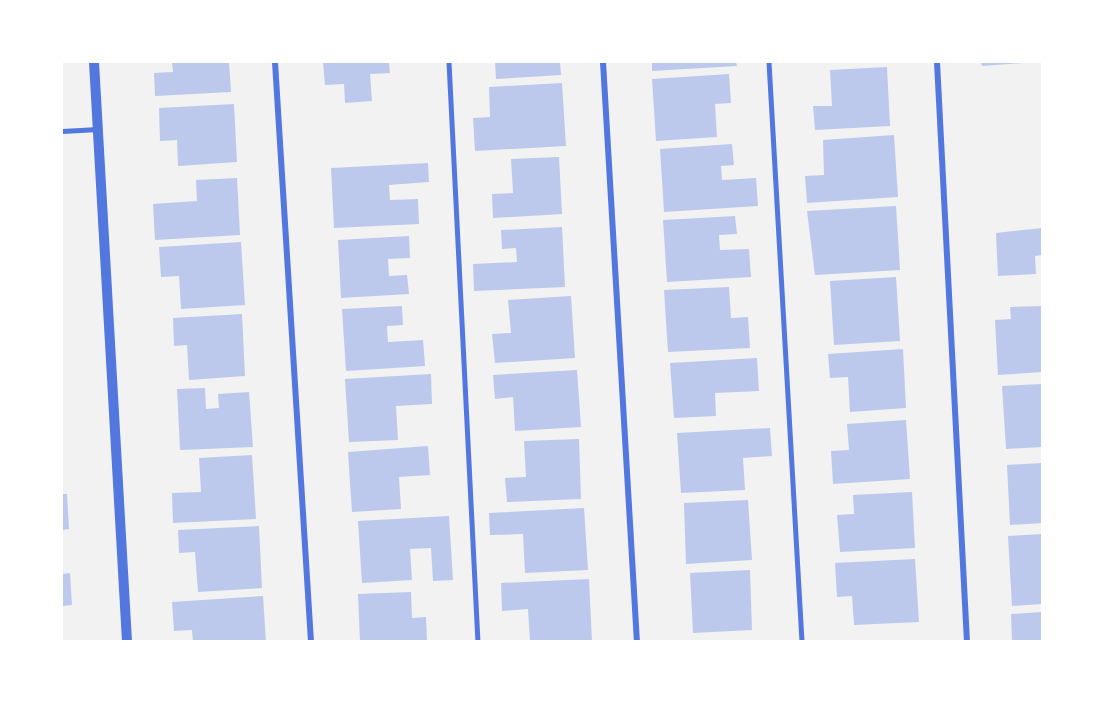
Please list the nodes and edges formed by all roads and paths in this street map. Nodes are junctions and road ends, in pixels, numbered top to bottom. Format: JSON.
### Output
{"nodes":[{"id":1,"x":94,"y":62,"type":"edge"},
{"id":2,"x":275,"y":62,"type":"edge"},
{"id":3,"x":449,"y":62,"type":"edge"},
{"id":4,"x":603,"y":62,"type":"edge"},
{"id":5,"x":770,"y":62,"type":"edge"},
{"id":6,"x":937,"y":62,"type":"edge"},
{"id":7,"x":98,"y":129,"type":"junction"},
{"id":8,"x":62,"y":131,"type":"edge"},
{"id":9,"x":127,"y":642,"type":"edge"},
{"id":10,"x":311,"y":642,"type":"edge"},
{"id":11,"x":478,"y":642,"type":"edge"},
{"id":12,"x":637,"y":642,"type":"edge"},
{"id":13,"x":802,"y":642,"type":"edge"},
{"id":14,"x":966,"y":642,"type":"edge"}],
"edges":[{"from":1,"to":7,"type":"street"},
{"from":2,"to":10,"type":"street"},
{"from":3,"to":11,"type":"lane"},
{"from":4,"to":12,"type":"street"},
{"from":5,"to":13,"type":"lane"},
{"from":6,"to":14,"type":"street"},
{"from":7,"to":8,"type":"lane"},
{"from":7,"to":9,"type":"street"}]}
